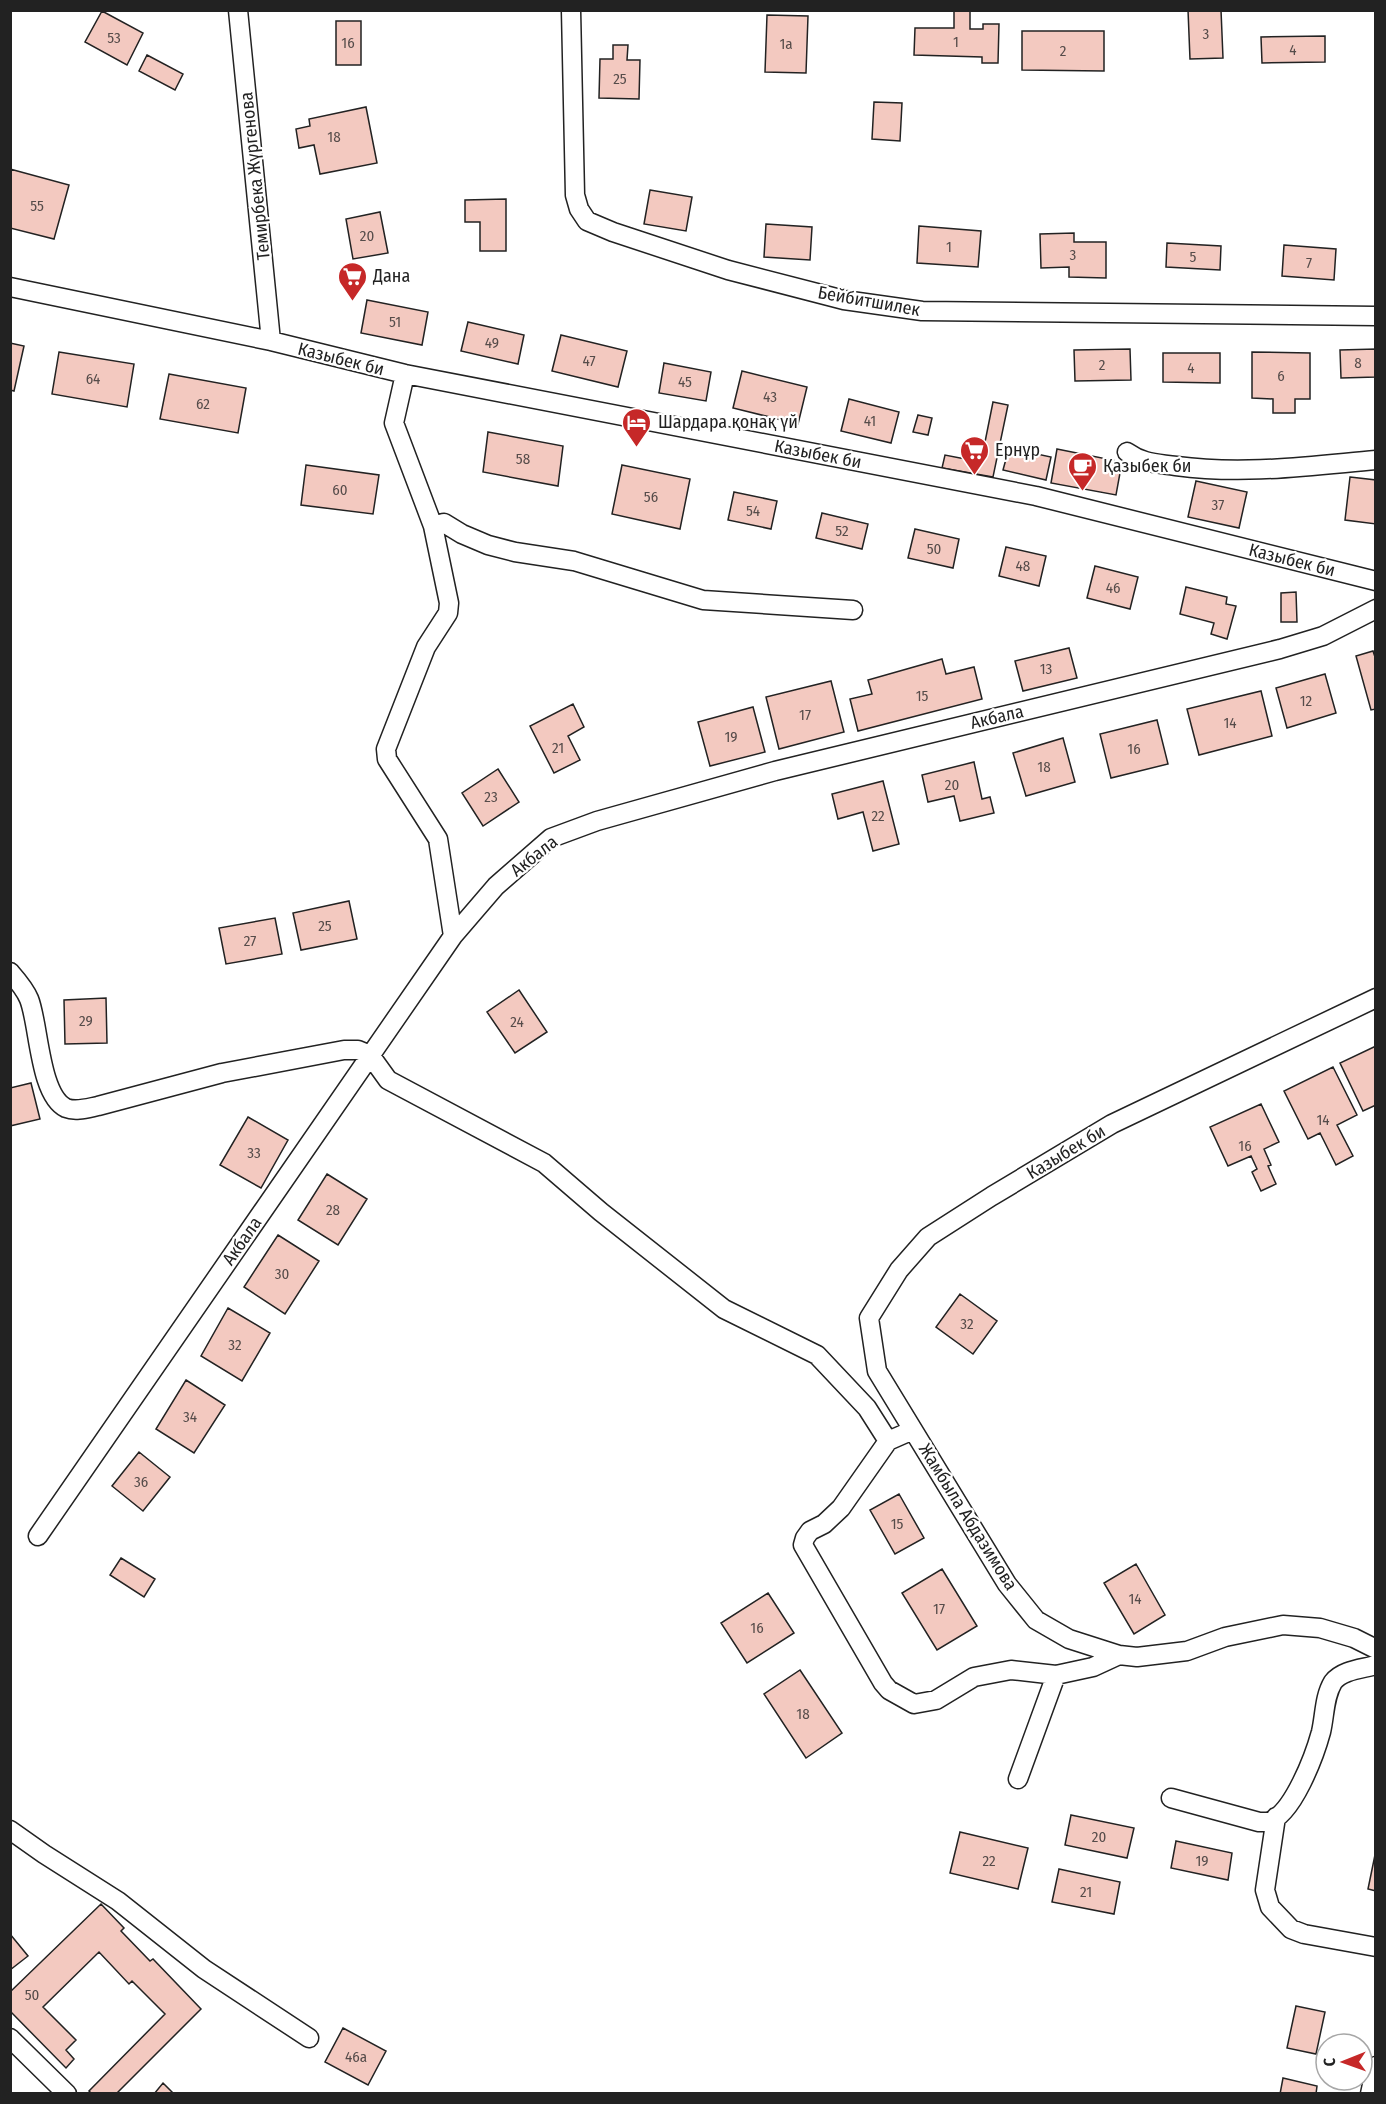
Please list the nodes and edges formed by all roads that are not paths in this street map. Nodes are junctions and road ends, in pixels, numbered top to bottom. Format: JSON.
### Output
{"nodes":[{"id":1,"x":238,"y":10,"type":"edge"},
{"id":2,"x":570,"y":10,"type":"edge"},
{"id":3,"x":10,"y":287,"type":"edge"},
{"id":4,"x":1376,"y":316,"type":"edge"},
{"id":5,"x":271,"y":341,"type":"junction"},
{"id":6,"x":405,"y":375,"type":"junction"},
{"id":7,"x":1127,"y":452,"type":"dead end"},
{"id":8,"x":1376,"y":460,"type":"edge"},
{"id":9,"x":433,"y":526,"type":"junction"},
{"id":10,"x":1376,"y":581,"type":"edge"},
{"id":11,"x":1376,"y":609,"type":"edge"},
{"id":12,"x":853,"y":610,"type":"dead end"},
{"id":13,"x":453,"y":936,"type":"junction"},
{"id":14,"x":10,"y":972,"type":"edge"},
{"id":15,"x":1376,"y":998,"type":"edge"},
{"id":16,"x":370,"y":1055,"type":"junction"},
{"id":17,"x":893,"y":1396,"type":"joint"},
{"id":18,"x":914,"y":1430,"type":"junction"},
{"id":19,"x":888,"y":1441,"type":"junction"},
{"id":20,"x":38,"y":1536,"type":"dead end"},
{"id":21,"x":1376,"y":1649,"type":"edge"},
{"id":22,"x":1119,"y":1655,"type":"junction"},
{"id":23,"x":1376,"y":1665,"type":"edge"},
{"id":24,"x":1056,"y":1675,"type":"junction"},
{"id":25,"x":1018,"y":1779,"type":"dead end"},
{"id":26,"x":1171,"y":1798,"type":"dead end"},
{"id":27,"x":1276,"y":1817,"type":"junction"},
{"id":28,"x":10,"y":1830,"type":"edge"},
{"id":29,"x":1376,"y":1947,"type":"edge"},
{"id":30,"x":10,"y":2037,"type":"edge"},
{"id":31,"x":309,"y":2038,"type":"dead end"},
{"id":32,"x":1376,"y":2066,"type":"edge"},
{"id":33,"x":67,"y":2094,"type":"edge"},
{"id":34,"x":1370,"y":2094,"type":"edge"}],
"edges":[{"from":1,"to":5,"type":"street","name":"Темирбека Жүргенова"},
{"from":2,"to":4,"type":"street","name":"Бейбитшилек"},
{"from":3,"to":5,"type":"street","name":"Казыбек би"},
{"from":5,"to":6,"type":"street","name":"Казыбек би"},
{"from":6,"to":9,"type":"street"},
{"from":6,"to":10,"type":"street","name":"Казыбек би"},
{"from":7,"to":8,"type":"street"},
{"from":9,"to":12,"type":"street"},
{"from":9,"to":13,"type":"street"},
{"from":11,"to":13,"type":"street","name":"Акбала"},
{"from":13,"to":16,"type":"street","name":"Акбала"},
{"from":14,"to":16,"type":"street"},
{"from":15,"to":17,"type":"street","name":"Казыбек би"},
{"from":16,"to":19,"type":"street"},
{"from":16,"to":20,"type":"street","name":"Акбала"},
{"from":17,"to":18,"type":"street","name":"Жамбыла Абдазимова"},
{"from":18,"to":19,"type":"street"},
{"from":18,"to":22,"type":"street","name":"Жамбыла Абдазимова"},
{"from":19,"to":24,"type":"street"},
{"from":21,"to":22,"type":"street"},
{"from":22,"to":24,"type":"street"},
{"from":23,"to":27,"type":"street"},
{"from":24,"to":25,"type":"street"},
{"from":26,"to":27,"type":"street"},
{"from":27,"to":29,"type":"street"},
{"from":28,"to":31,"type":"street"},
{"from":30,"to":33,"type":"street"},
{"from":32,"to":34,"type":"street"}]}
